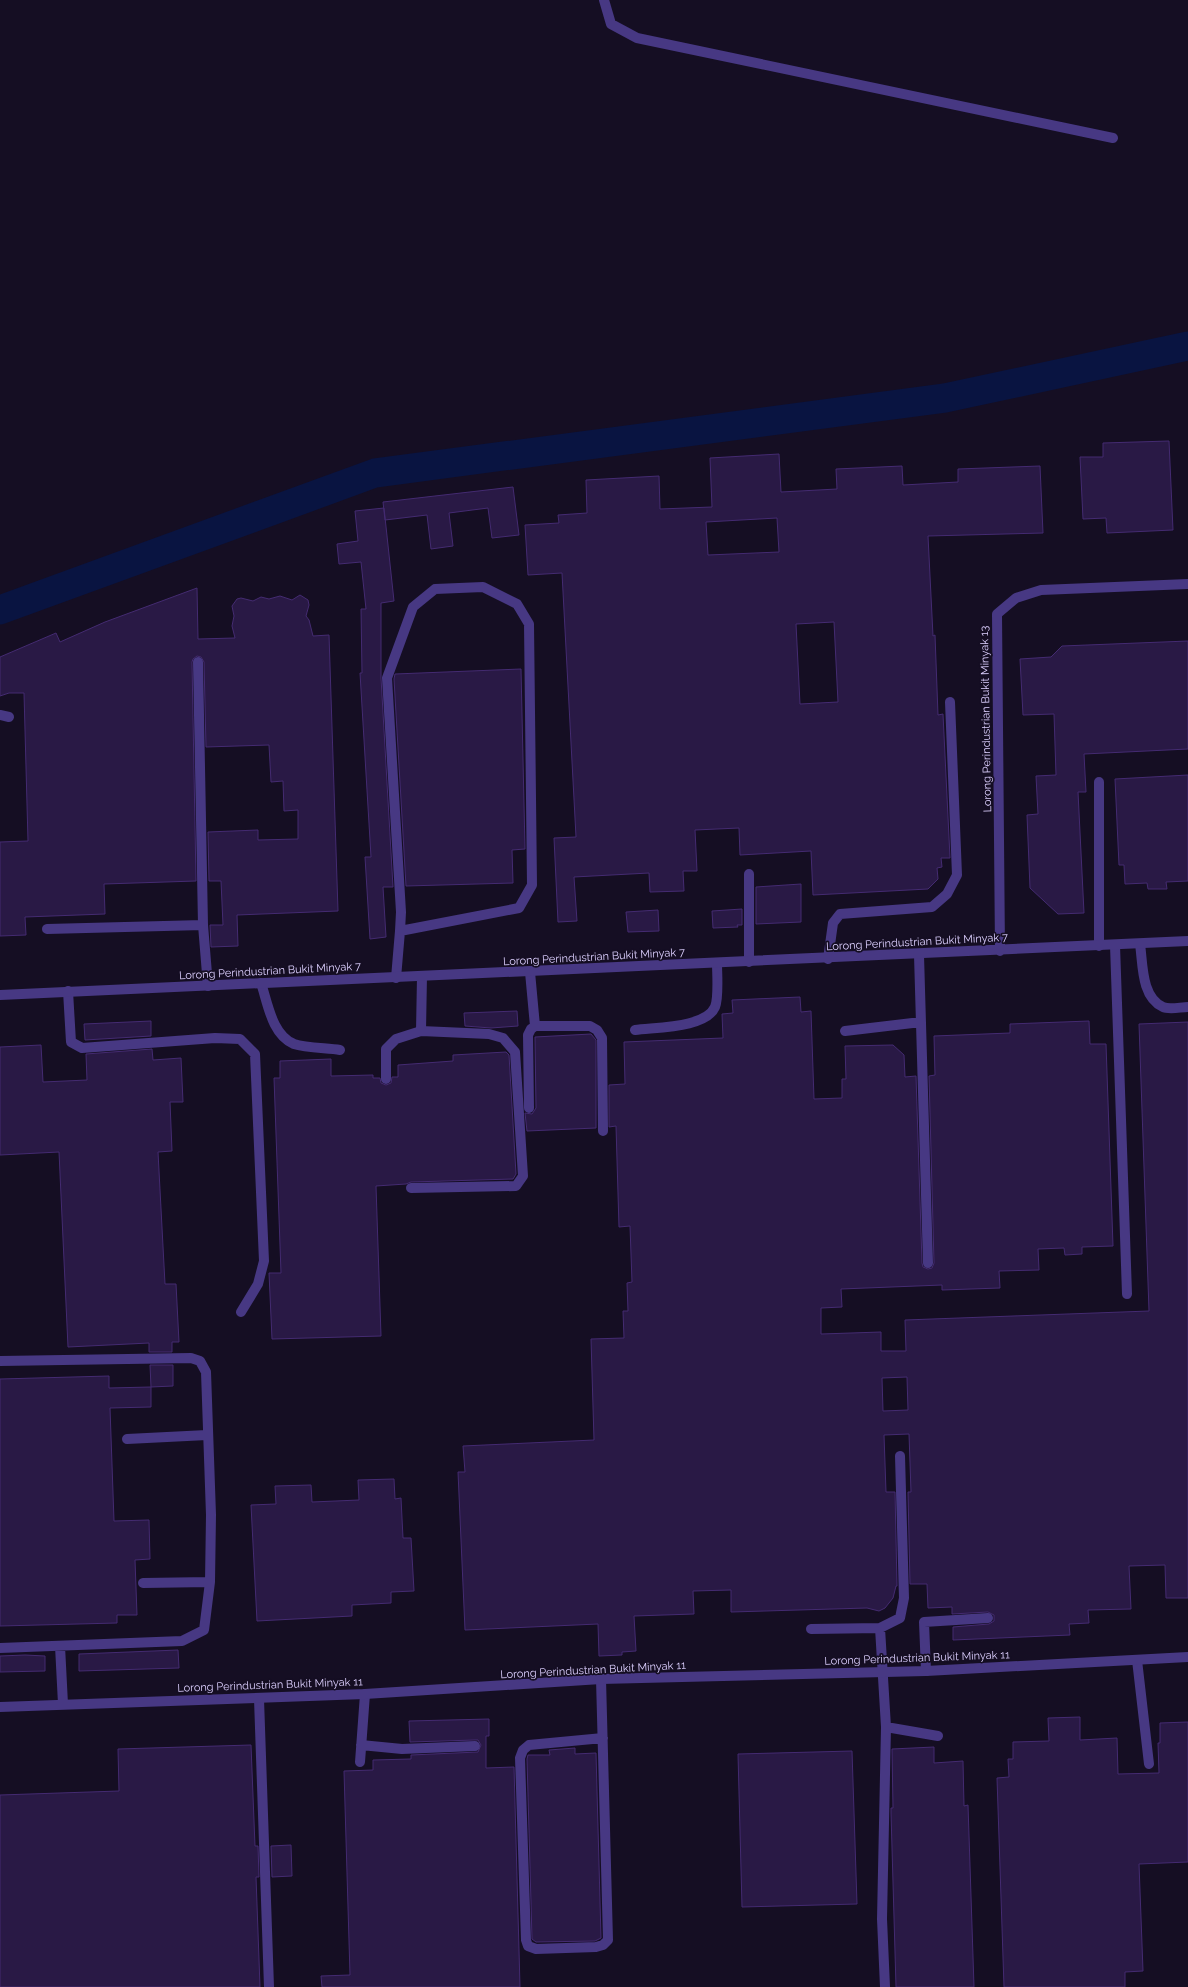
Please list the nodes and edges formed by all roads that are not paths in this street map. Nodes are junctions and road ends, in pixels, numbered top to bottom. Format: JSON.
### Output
{"nodes":[{"id":1,"x":604,"y":0,"type":"edge"},
{"id":2,"x":1113,"y":138,"type":"dead end"},
{"id":3,"x":1188,"y":584,"type":"edge"},
{"id":4,"x":198,"y":662,"type":"dead end"},
{"id":5,"x":950,"y":702,"type":"dead end"},
{"id":6,"x":1099,"y":782,"type":"dead end"},
{"id":7,"x":749,"y":874,"type":"dead end"},
{"id":8,"x":203,"y":925,"type":"junction"},
{"id":9,"x":47,"y":929,"type":"dead end"},
{"id":10,"x":400,"y":932,"type":"junction"},
{"id":11,"x":1188,"y":941,"type":"edge"},
{"id":12,"x":1140,"y":944,"type":"junction"},
{"id":13,"x":1115,"y":945,"type":"junction"},
{"id":14,"x":1098,"y":946,"type":"junction"},
{"id":15,"x":1000,"y":951,"type":"junction"},
{"id":16,"x":919,"y":955,"type":"junction"},
{"id":17,"x":828,"y":958,"type":"junction"},
{"id":18,"x":749,"y":962,"type":"junction"},
{"id":19,"x":717,"y":963,"type":"junction"},
{"id":20,"x":530,"y":972,"type":"junction"},
{"id":21,"x":422,"y":976,"type":"junction"},
{"id":22,"x":396,"y":978,"type":"junction"},
{"id":23,"x":262,"y":984,"type":"junction"},
{"id":24,"x":208,"y":986,"type":"junction"},
{"id":25,"x":68,"y":991,"type":"junction"},
{"id":26,"x":0,"y":995,"type":"edge"},
{"id":27,"x":1188,"y":1007,"type":"edge"},
{"id":28,"x":921,"y":1022,"type":"junction"},
{"id":29,"x":535,"y":1026,"type":"junction"},
{"id":30,"x":635,"y":1030,"type":"dead end"},
{"id":31,"x":845,"y":1031,"type":"dead end"},
{"id":32,"x":421,"y":1032,"type":"junction"},
{"id":33,"x":340,"y":1050,"type":"dead end"},
{"id":34,"x":386,"y":1079,"type":"dead end"},
{"id":35,"x":529,"y":1108,"type":"dead end"},
{"id":36,"x":603,"y":1131,"type":"dead end"},
{"id":37,"x":411,"y":1188,"type":"dead end"},
{"id":38,"x":928,"y":1263,"type":"dead end"},
{"id":39,"x":1127,"y":1294,"type":"dead end"},
{"id":40,"x":241,"y":1312,"type":"dead end"},
{"id":41,"x":0,"y":1361,"type":"edge"},
{"id":42,"x":207,"y":1435,"type":"junction"},
{"id":43,"x":127,"y":1439,"type":"dead end"},
{"id":44,"x":900,"y":1456,"type":"dead end"},
{"id":45,"x":210,"y":1582,"type":"junction"},
{"id":46,"x":143,"y":1583,"type":"dead end"},
{"id":47,"x":988,"y":1618,"type":"dead end"},
{"id":48,"x":880,"y":1628,"type":"junction"},
{"id":49,"x":811,"y":1630,"type":"dead end"},
{"id":50,"x":60,"y":1646,"type":"junction"},
{"id":51,"x":0,"y":1648,"type":"edge"},
{"id":52,"x":1188,"y":1657,"type":"edge"},
{"id":53,"x":1137,"y":1660,"type":"junction"},
{"id":54,"x":926,"y":1671,"type":"junction"},
{"id":55,"x":884,"y":1672,"type":"junction"},
{"id":56,"x":601,"y":1679,"type":"junction"},
{"id":57,"x":364,"y":1694,"type":"junction"},
{"id":58,"x":259,"y":1699,"type":"junction"},
{"id":59,"x":63,"y":1704,"type":"junction"},
{"id":60,"x":0,"y":1707,"type":"edge"},
{"id":61,"x":886,"y":1727,"type":"junction"},
{"id":62,"x":938,"y":1736,"type":"dead end"},
{"id":63,"x":603,"y":1738,"type":"junction"},
{"id":64,"x":361,"y":1745,"type":"junction"},
{"id":65,"x":475,"y":1746,"type":"dead end"},
{"id":66,"x":360,"y":1762,"type":"dead end"},
{"id":67,"x":1148,"y":1764,"type":"dead end"},
{"id":68,"x":269,"y":1987,"type":"edge"},
{"id":69,"x":885,"y":1987,"type":"edge"}],
"edges":[{"from":1,"to":2,"type":"street"},
{"from":3,"to":15,"type":"street","name":"Lorong Perindustrian Bukit Minyak 13"},
{"from":4,"to":8,"type":"street"},
{"from":5,"to":17,"type":"street"},
{"from":6,"to":14,"type":"street"},
{"from":7,"to":18,"type":"street"},
{"from":8,"to":9,"type":"street"},
{"from":8,"to":24,"type":"street"},
{"from":10,"to":10,"type":"street"},
{"from":10,"to":22,"type":"street"},
{"from":11,"to":12,"type":"street","name":"Lorong Perindustrian Bukit Minyak 7"},
{"from":12,"to":13,"type":"street","name":"Lorong Perindustrian Bukit Minyak 7"},
{"from":12,"to":27,"type":"street"},
{"from":13,"to":14,"type":"street","name":"Lorong Perindustrian Bukit Minyak 7"},
{"from":13,"to":39,"type":"street"},
{"from":14,"to":15,"type":"street","name":"Lorong Perindustrian Bukit Minyak 7"},
{"from":15,"to":16,"type":"street","name":"Lorong Perindustrian Bukit Minyak 7"},
{"from":16,"to":17,"type":"street","name":"Lorong Perindustrian Bukit Minyak 7"},
{"from":16,"to":28,"type":"street"},
{"from":17,"to":18,"type":"street","name":"Lorong Perindustrian Bukit Minyak 7"},
{"from":18,"to":19,"type":"street","name":"Lorong Perindustrian Bukit Minyak 7"},
{"from":19,"to":20,"type":"street","name":"Lorong Perindustrian Bukit Minyak 7"},
{"from":19,"to":30,"type":"street"},
{"from":20,"to":21,"type":"street","name":"Lorong Perindustrian Bukit Minyak 7"},
{"from":20,"to":29,"type":"street"},
{"from":21,"to":22,"type":"street","name":"Lorong Perindustrian Bukit Minyak 7"},
{"from":21,"to":32,"type":"street"},
{"from":22,"to":23,"type":"street","name":"Lorong Perindustrian Bukit Minyak 7"},
{"from":23,"to":24,"type":"street","name":"Lorong Perindustrian Bukit Minyak 7"},
{"from":23,"to":33,"type":"street"},
{"from":24,"to":25,"type":"street","name":"Lorong Perindustrian Bukit Minyak 7"},
{"from":25,"to":26,"type":"street","name":"Lorong Perindustrian Bukit Minyak 7"},
{"from":25,"to":40,"type":"street"},
{"from":28,"to":31,"type":"street"},
{"from":28,"to":38,"type":"street"},
{"from":29,"to":35,"type":"street"},
{"from":29,"to":36,"type":"street"},
{"from":32,"to":34,"type":"street"},
{"from":32,"to":37,"type":"street"},
{"from":41,"to":42,"type":"street"},
{"from":42,"to":43,"type":"street"},
{"from":42,"to":45,"type":"street"},
{"from":44,"to":48,"type":"street"},
{"from":45,"to":46,"type":"street"},
{"from":45,"to":50,"type":"street"},
{"from":47,"to":54,"type":"street"},
{"from":48,"to":49,"type":"street"},
{"from":48,"to":55,"type":"street"},
{"from":50,"to":51,"type":"street"},
{"from":50,"to":59,"type":"street"},
{"from":52,"to":53,"type":"street","name":"Lorong Perindustrian Bukit Minyak 11"},
{"from":53,"to":54,"type":"street","name":"Lorong Perindustrian Bukit Minyak 11"},
{"from":53,"to":67,"type":"street"},
{"from":54,"to":55,"type":"street","name":"Lorong Perindustrian Bukit Minyak 11"},
{"from":55,"to":56,"type":"street","name":"Lorong Perindustrian Bukit Minyak 11"},
{"from":55,"to":61,"type":"street"},
{"from":56,"to":57,"type":"street","name":"Lorong Perindustrian Bukit Minyak 11"},
{"from":56,"to":63,"type":"street"},
{"from":57,"to":58,"type":"street","name":"Lorong Perindustrian Bukit Minyak 11"},
{"from":57,"to":64,"type":"street"},
{"from":58,"to":59,"type":"street","name":"Lorong Perindustrian Bukit Minyak 11"},
{"from":58,"to":68,"type":"street"},
{"from":59,"to":60,"type":"street","name":"Lorong Perindustrian Bukit Minyak 11"},
{"from":61,"to":62,"type":"street"},
{"from":61,"to":69,"type":"street"},
{"from":63,"to":63,"type":"street"},
{"from":64,"to":65,"type":"street"},
{"from":64,"to":66,"type":"street"}]}
